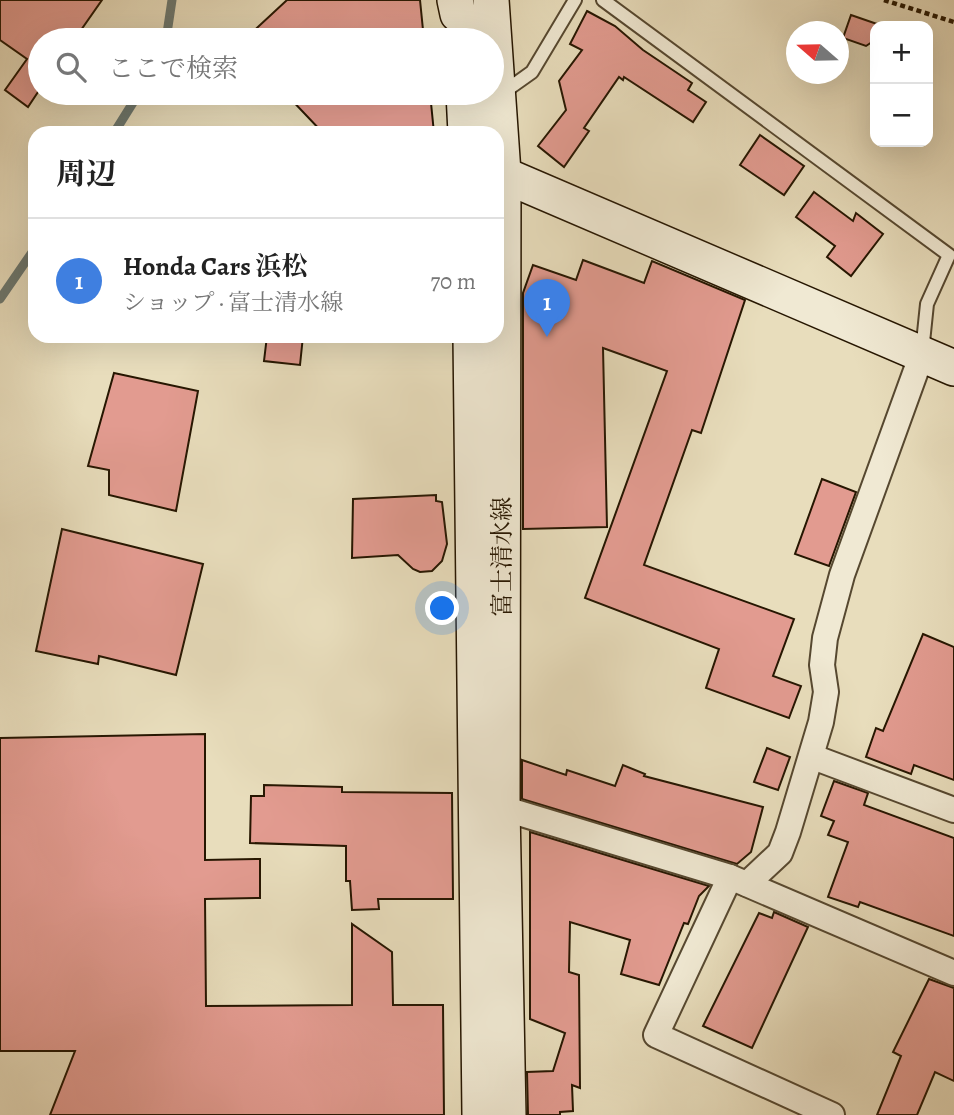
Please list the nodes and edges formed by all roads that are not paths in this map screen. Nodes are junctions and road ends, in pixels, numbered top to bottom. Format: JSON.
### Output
{"nodes":[{"id":1,"x":491,"y":0,"type":"edge"},
{"id":2,"x":575,"y":0,"type":"edge"},
{"id":3,"x":603,"y":0,"type":"edge"},
{"id":4,"x":458,"y":14,"type":"edge"},
{"id":5,"x":473,"y":28,"type":"edge"},
{"id":6,"x":491,"y":28,"type":"edge"},
{"id":7,"x":504,"y":92,"type":"edge"},
{"id":8,"x":465,"y":105,"type":"edge"},
{"id":9,"x":498,"y":105,"type":"edge"},
{"id":10,"x":466,"y":126,"type":"edge"},
{"id":11,"x":499,"y":126,"type":"edge"},
{"id":12,"x":504,"y":175,"type":"edge"},
{"id":13,"x":951,"y":255,"type":"edge"},
{"id":14,"x":471,"y":343,"type":"edge"},
{"id":15,"x":501,"y":343,"type":"edge"},
{"id":16,"x":922,"y":354,"type":"junction"},
{"id":17,"x":954,"y":368,"type":"edge"},
{"id":18,"x":813,"y":757,"type":"junction"},
{"id":19,"x":502,"y":808,"type":"junction"},
{"id":20,"x":954,"y":810,"type":"edge"},
{"id":21,"x":738,"y":880,"type":"junction"},
{"id":22,"x":954,"y":973,"type":"edge"},
{"id":23,"x":480,"y":1115,"type":"edge"},
{"id":24,"x":508,"y":1115,"type":"edge"},
{"id":25,"x":832,"y":1115,"type":"edge"}],
"edges":[{"from":1,"to":6,"type":"main road","name":"富士清水線"},
{"from":2,"to":7,"type":"lane"},
{"from":3,"to":13,"type":"lane"},
{"from":4,"to":5,"type":"main road"},
{"from":8,"to":10,"type":"main road"},
{"from":9,"to":11,"type":"main road","name":"富士清水線"},
{"from":12,"to":16,"type":"main road"},
{"from":13,"to":16,"type":"lane"},
{"from":14,"to":23,"type":"main road","name":"富士清水線"},
{"from":15,"to":19,"type":"main road","name":"富士清水線"},
{"from":16,"to":17,"type":"main road"},
{"from":16,"to":18,"type":"street"},
{"from":18,"to":20,"type":"street"},
{"from":18,"to":21,"type":"street"},
{"from":19,"to":21,"type":"street"},
{"from":19,"to":24,"type":"main road","name":"富士清水線"},
{"from":21,"to":22,"type":"street"},
{"from":21,"to":25,"type":"street"}]}
